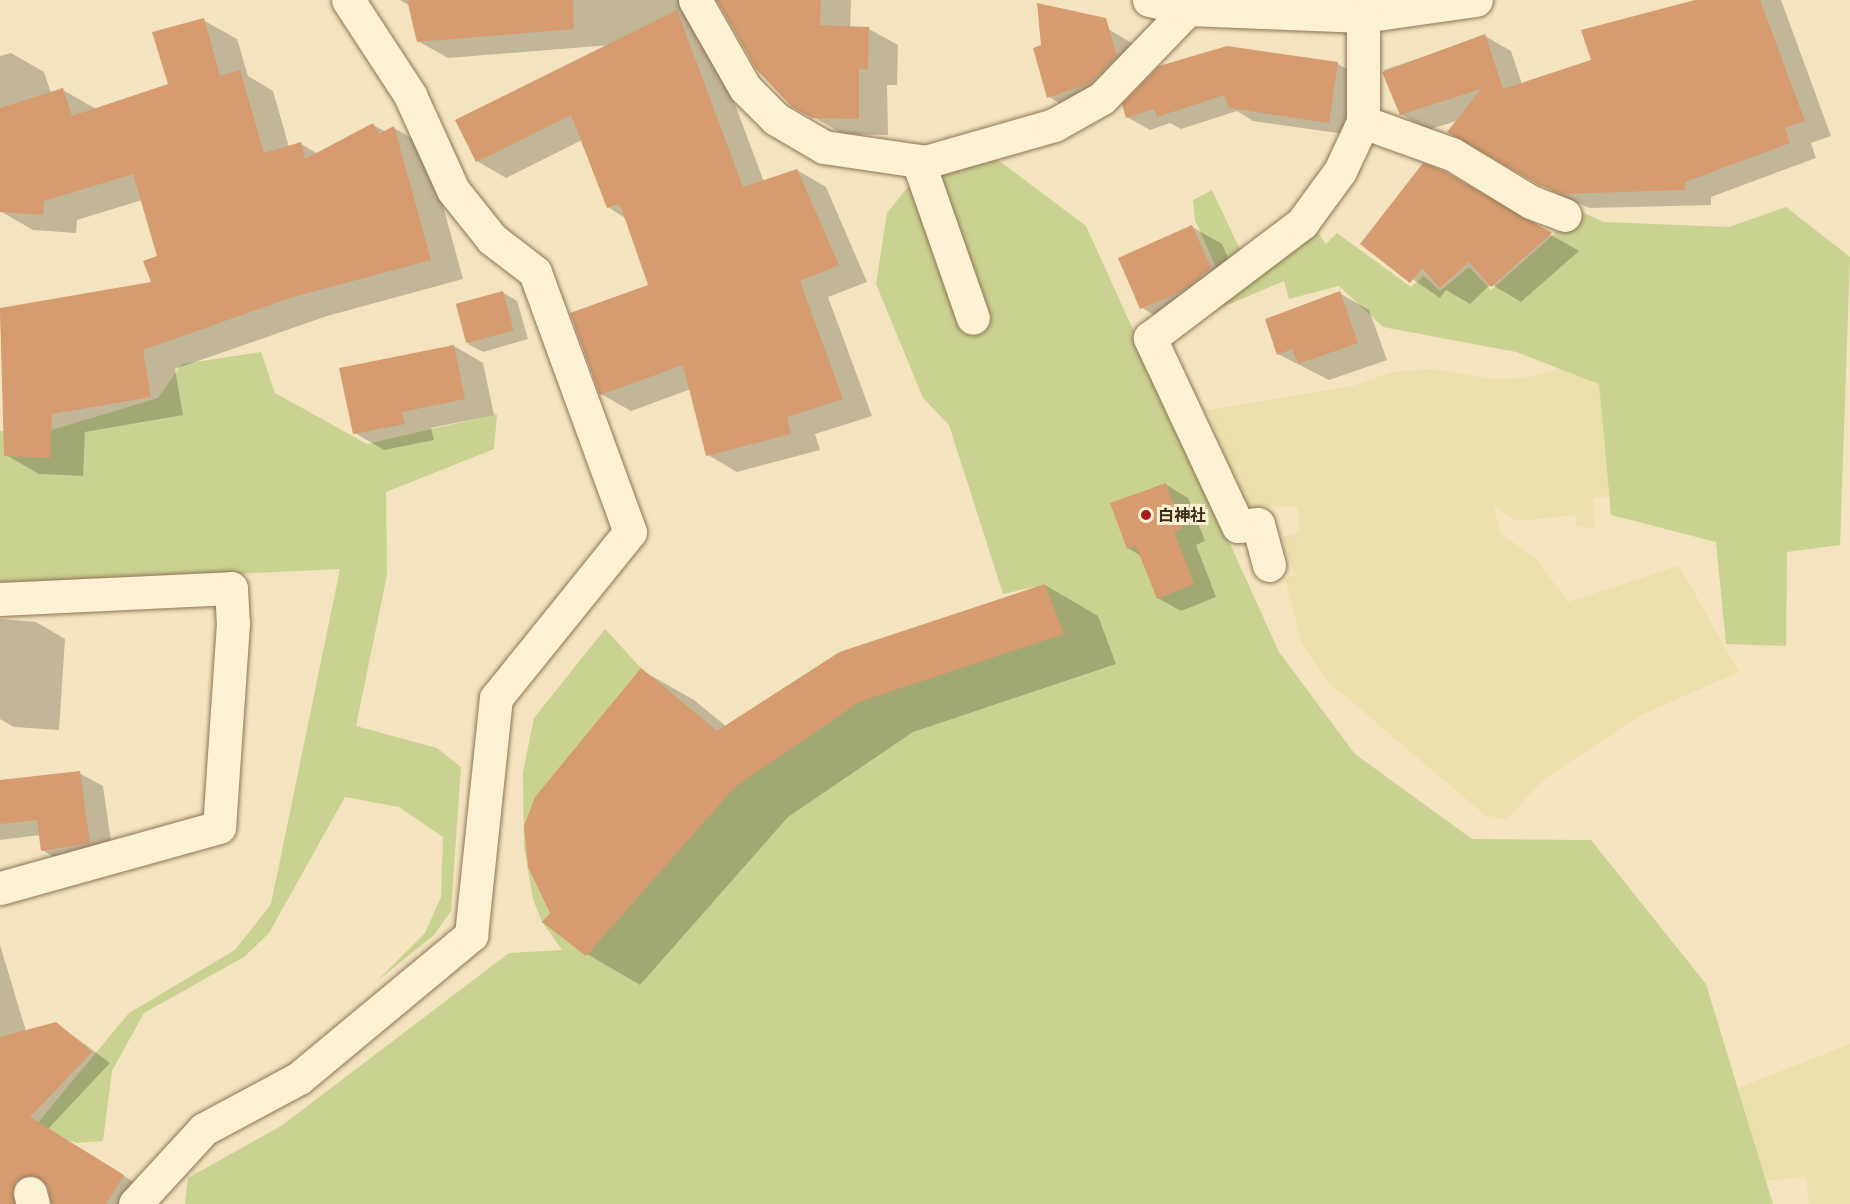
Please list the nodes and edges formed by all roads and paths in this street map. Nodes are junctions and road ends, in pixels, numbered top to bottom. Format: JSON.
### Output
{"nodes":[{"id":1,"x":348,"y":0,"type":"edge"},
{"id":2,"x":695,"y":0,"type":"edge"},
{"id":3,"x":1149,"y":0,"type":"edge"},
{"id":4,"x":1476,"y":0,"type":"edge"},
{"id":5,"x":1188,"y":9,"type":"junction"},
{"id":6,"x":1364,"y":16,"type":"junction"},
{"id":7,"x":1363,"y":122,"type":"junction"},
{"id":8,"x":918,"y":161,"type":"junction"},
{"id":9,"x":1565,"y":215,"type":"dead end"},
{"id":10,"x":973,"y":318,"type":"dead end"},
{"id":11,"x":1269,"y":565,"type":"dead end"},
{"id":12,"x":0,"y":599,"type":"edge"},
{"id":13,"x":0,"y":888,"type":"edge"},
{"id":14,"x":135,"y":1204,"type":"edge"}],
"edges":[{"from":1,"to":14,"type":"street"},
{"from":2,"to":8,"type":"street"},
{"from":3,"to":5,"type":"street"},
{"from":4,"to":6,"type":"street"},
{"from":5,"to":6,"type":"street"},
{"from":5,"to":8,"type":"street"},
{"from":6,"to":7,"type":"street"},
{"from":7,"to":9,"type":"street"},
{"from":7,"to":11,"type":"street"},
{"from":8,"to":10,"type":"street"},
{"from":12,"to":13,"type":"street"}]}
